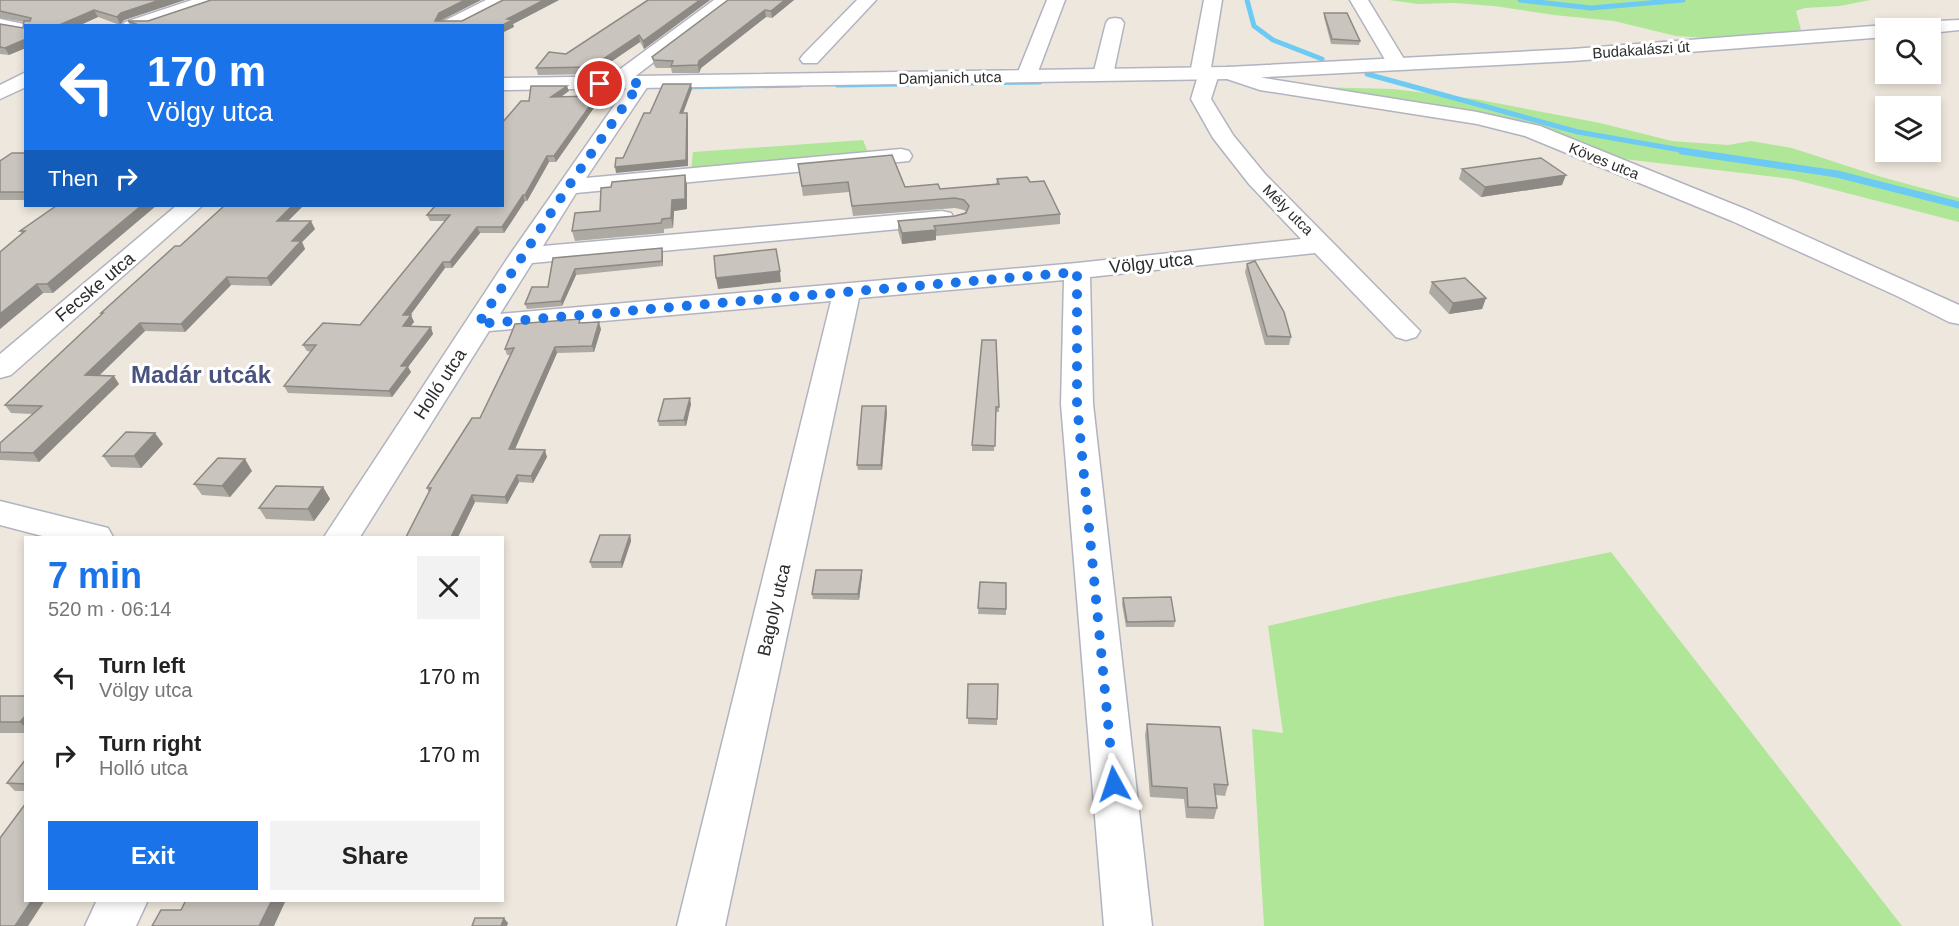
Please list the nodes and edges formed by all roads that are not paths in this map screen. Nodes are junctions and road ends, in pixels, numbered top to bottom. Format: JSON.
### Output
{"nodes":[{"id":1,"x":210,"y":0,"type":"edge"},
{"id":2,"x":500,"y":0,"type":"edge"},
{"id":3,"x":725,"y":0,"type":"edge"},
{"id":4,"x":867,"y":0,"type":"edge"},
{"id":5,"x":1056,"y":0,"type":"edge"},
{"id":6,"x":1213,"y":0,"type":"edge"},
{"id":7,"x":1359,"y":0,"type":"edge"},
{"id":8,"x":1115,"y":23,"type":"dead end"},
{"id":9,"x":0,"y":24,"type":"edge"},
{"id":10,"x":136,"y":24,"type":"edge"},
{"id":11,"x":452,"y":24,"type":"edge"},
{"id":12,"x":1959,"y":25,"type":"edge"},
{"id":13,"x":1941,"y":26,"type":"edge"},
{"id":14,"x":24,"y":27,"type":"edge"},
{"id":15,"x":1875,"y":32,"type":"edge"},
{"id":16,"x":810,"y":60,"type":"dead end"},
{"id":17,"x":1397,"y":64,"type":"junction"},
{"id":18,"x":1212,"y":73,"type":"junction"},
{"id":19,"x":1103,"y":75,"type":"junction"},
{"id":20,"x":1026,"y":77,"type":"junction"},
{"id":21,"x":24,"y":79,"type":"edge"},
{"id":22,"x":630,"y":83,"type":"junction"},
{"id":23,"x":504,"y":84,"type":"edge"},
{"id":24,"x":0,"y":93,"type":"edge"},
{"id":25,"x":901,"y":156,"type":"dead end"},
{"id":26,"x":568,"y":187,"type":"junction"},
{"id":27,"x":189,"y":207,"type":"edge"},
{"id":28,"x":955,"y":217,"type":"edge"},
{"id":29,"x":1322,"y":244,"type":"junction"},
{"id":30,"x":522,"y":256,"type":"junction"},
{"id":31,"x":1077,"y":272,"type":"junction"},
{"id":32,"x":847,"y":293,"type":"junction"},
{"id":33,"x":1959,"y":316,"type":"edge"},
{"id":34,"x":478,"y":324,"type":"junction"},
{"id":35,"x":1406,"y":331,"type":"dead end"},
{"id":36,"x":0,"y":369,"type":"edge"},
{"id":37,"x":0,"y":513,"type":"edge"},
{"id":38,"x":91,"y":536,"type":"edge"},
{"id":39,"x":343,"y":536,"type":"edge"},
{"id":40,"x":123,"y":902,"type":"edge"},
{"id":41,"x":109,"y":926,"type":"edge"},
{"id":42,"x":701,"y":926,"type":"edge"},
{"id":43,"x":1128,"y":926,"type":"edge"}],
"edges":[{"from":1,"to":10,"type":"street"},
{"from":2,"to":11,"type":"street"},
{"from":3,"to":22,"type":"street","name":"Holló utca"},
{"from":4,"to":16,"type":"street"},
{"from":5,"to":20,"type":"street"},
{"from":6,"to":18,"type":"street","name":"Mély utca"},
{"from":7,"to":17,"type":"street"},
{"from":8,"to":19,"type":"street"},
{"from":9,"to":14,"type":"street"},
{"from":12,"to":13,"type":"street"},
{"from":15,"to":17,"type":"street","name":"Budakalászi út"},
{"from":17,"to":18,"type":"street","name":"Damjanich utca"},
{"from":18,"to":19,"type":"street","name":"Damjanich utca"},
{"from":18,"to":29,"type":"street","name":"Mély utca"},
{"from":18,"to":33,"type":"street","name":"Köves utca"},
{"from":19,"to":20,"type":"street","name":"Damjanich utca"},
{"from":20,"to":22,"type":"street","name":"Damjanich utca"},
{"from":21,"to":24,"type":"street"},
{"from":22,"to":23,"type":"street","name":"Damjanich utca"},
{"from":22,"to":26,"type":"street","name":"Holló utca"},
{"from":25,"to":26,"type":"street"},
{"from":26,"to":30,"type":"street","name":"Holló utca"},
{"from":27,"to":36,"type":"street","name":"Fecske utca"},
{"from":28,"to":30,"type":"street"},
{"from":29,"to":31,"type":"street","name":"Völgy utca"},
{"from":29,"to":35,"type":"street","name":"Mély utca"},
{"from":30,"to":34,"type":"street","name":"Holló utca"},
{"from":31,"to":32,"type":"street","name":"Völgy utca"},
{"from":31,"to":43,"type":"street"},
{"from":32,"to":34,"type":"street","name":"Völgy utca"},
{"from":32,"to":42,"type":"street","name":"Bagoly utca"},
{"from":34,"to":39,"type":"street","name":"Holló utca"},
{"from":37,"to":38,"type":"street"},
{"from":40,"to":41,"type":"street"}]}
